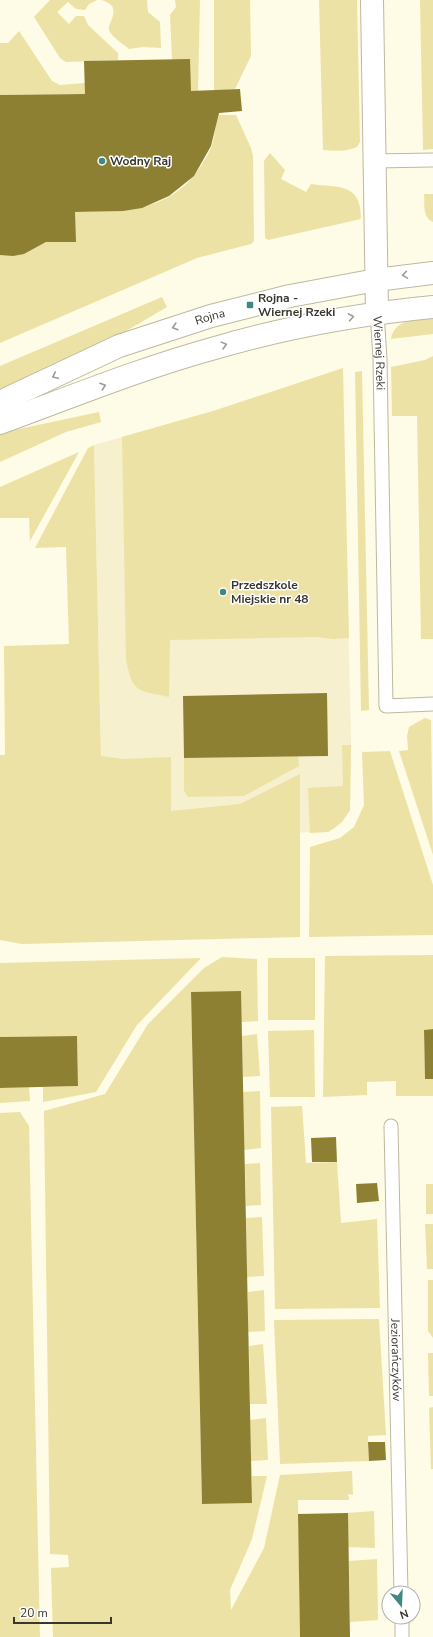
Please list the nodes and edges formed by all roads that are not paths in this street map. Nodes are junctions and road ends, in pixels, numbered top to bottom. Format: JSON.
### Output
{"nodes":[{"id":1,"x":372,"y":0,"type":"edge"},
{"id":2,"x":433,"y":160,"type":"edge"},
{"id":3,"x":374,"y":161,"type":"junction"},
{"id":4,"x":433,"y":273,"type":"edge"},
{"id":5,"x":376,"y":280,"type":"junction"},
{"id":6,"x":433,"y":307,"type":"edge"},
{"id":7,"x":377,"y":312,"type":"junction"},
{"id":8,"x":0,"y":402,"type":"edge"},
{"id":9,"x":0,"y":423,"type":"edge"},
{"id":10,"x":433,"y":704,"type":"edge"},
{"id":11,"x":391,"y":1126,"type":"dead end"},
{"id":12,"x":401,"y":1585,"type":"edge"},
{"id":13,"x":402,"y":1625,"type":"edge"},
{"id":14,"x":402,"y":1637,"type":"edge"}],
"edges":[{"from":1,"to":3,"type":"street","name":"Wiernej Rzeki"},
{"from":2,"to":3,"type":"lane"},
{"from":3,"to":5,"type":"street","name":"Wiernej Rzeki"},
{"from":4,"to":5,"type":"street","name":"Rojna","one_way":true},
{"from":5,"to":7,"type":"street","name":"Wiernej Rzeki"},
{"from":5,"to":8,"type":"street","name":"Rojna","one_way":true},
{"from":6,"to":7,"type":"street"},
{"from":9,"to":7,"type":"street","one_way":true},
{"from":7,"to":10,"type":"lane","name":"Wiernej Rzeki"},
{"from":11,"to":12,"type":"lane","name":"Jeziorańczyków"},
{"from":13,"to":14,"type":"lane"}]}
